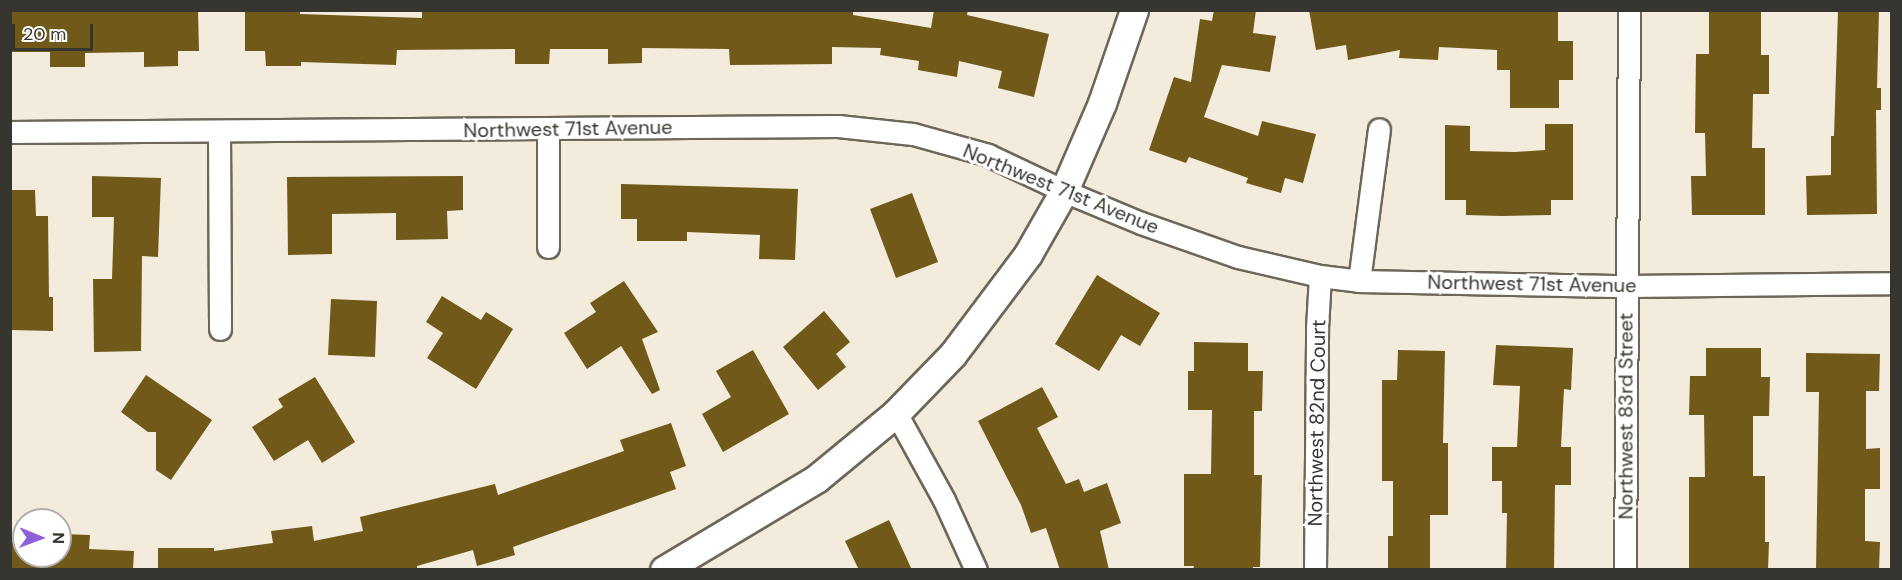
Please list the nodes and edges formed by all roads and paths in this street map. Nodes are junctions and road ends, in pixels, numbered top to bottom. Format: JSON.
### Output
{"nodes":[{"id":1,"x":1134,"y":10,"type":"edge"},
{"id":2,"x":1629,"y":10,"type":"edge"},
{"id":3,"x":1379,"y":129,"type":"dead end"},
{"id":4,"x":548,"y":130,"type":"junction"},
{"id":5,"x":219,"y":131,"type":"junction"},
{"id":6,"x":10,"y":132,"type":"edge"},
{"id":7,"x":1064,"y":191,"type":"junction"},
{"id":8,"x":548,"y":247,"type":"dead end"},
{"id":9,"x":1320,"y":276,"type":"junction"},
{"id":10,"x":1359,"y":281,"type":"junction"},
{"id":11,"x":1892,"y":283,"type":"edge"},
{"id":12,"x":1627,"y":286,"type":"junction"},
{"id":13,"x":220,"y":329,"type":"dead end"},
{"id":14,"x":896,"y":413,"type":"junction"},
{"id":15,"x":664,"y":570,"type":"edge"},
{"id":16,"x":976,"y":570,"type":"edge"},
{"id":17,"x":1315,"y":570,"type":"edge"},
{"id":18,"x":1625,"y":570,"type":"edge"}],
"edges":[{"from":1,"to":7,"type":"street"},
{"from":2,"to":12,"type":"street","name":"Northwest 83rd Street"},
{"from":3,"to":10,"type":"street"},
{"from":4,"to":5,"type":"street","name":"Northwest 71st Avenue"},
{"from":4,"to":7,"type":"street","name":"Northwest 71st Avenue"},
{"from":4,"to":8,"type":"street"},
{"from":5,"to":6,"type":"street","name":"Northwest 71st Avenue"},
{"from":5,"to":13,"type":"street"},
{"from":7,"to":9,"type":"street","name":"Northwest 71st Avenue"},
{"from":7,"to":14,"type":"street"},
{"from":9,"to":10,"type":"street","name":"Northwest 71st Avenue"},
{"from":9,"to":17,"type":"street","name":"Northwest 82nd Court"},
{"from":10,"to":12,"type":"street","name":"Northwest 71st Avenue"},
{"from":11,"to":12,"type":"street","name":"Northwest 71st Avenue"},
{"from":12,"to":18,"type":"street","name":"Northwest 83rd Street"},
{"from":14,"to":15,"type":"street"},
{"from":14,"to":16,"type":"street"}]}
